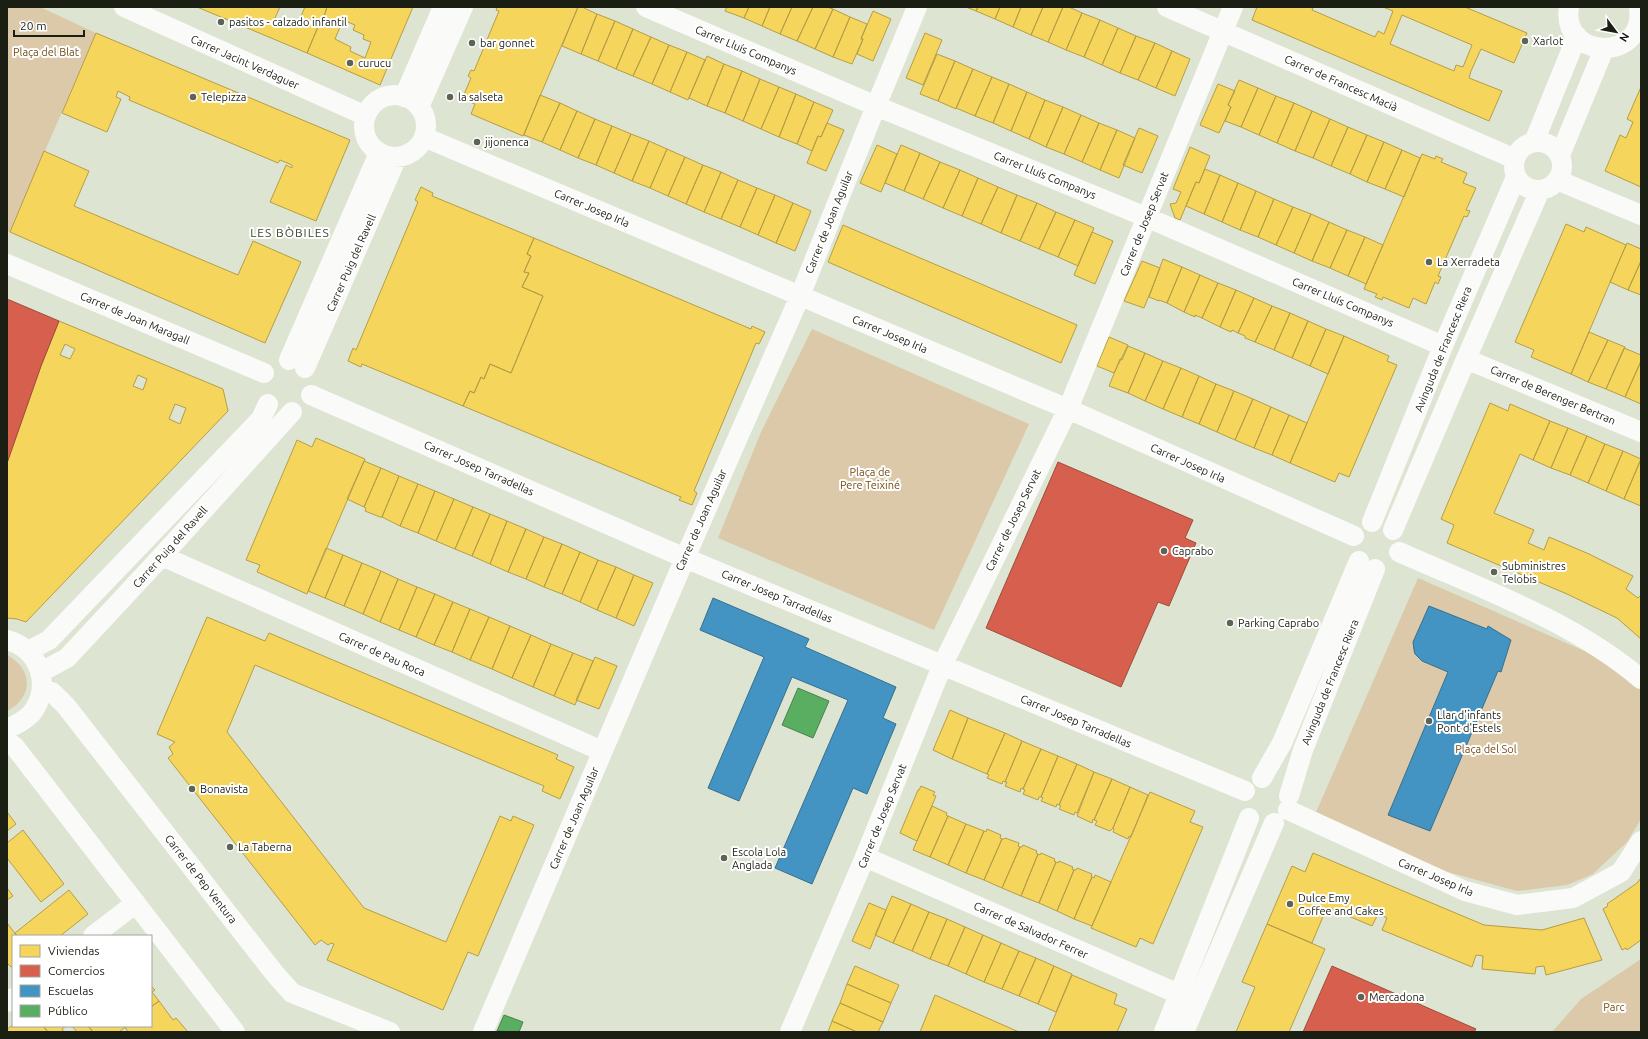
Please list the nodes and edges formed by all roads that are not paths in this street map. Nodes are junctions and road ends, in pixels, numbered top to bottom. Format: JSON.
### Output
{"nodes":[{"id":1,"x":124,"y":7,"type":"edge"},
{"id":2,"x":443,"y":7,"type":"edge"},
{"id":3,"x":463,"y":7,"type":"edge"},
{"id":4,"x":646,"y":7,"type":"edge"},
{"id":5,"x":917,"y":7,"type":"edge"},
{"id":6,"x":1167,"y":7,"type":"edge"},
{"id":7,"x":1233,"y":7,"type":"edge"},
{"id":8,"x":1640,"y":8,"type":"edge"},
{"id":9,"x":1564,"y":9,"type":"edge"},
{"id":10,"x":1223,"y":30,"type":"junction"},
{"id":11,"x":1577,"y":36,"type":"junction"},
{"id":12,"x":1634,"y":43,"type":"edge"},
{"id":13,"x":1604,"y":48,"type":"junction"},
{"id":14,"x":412,"y":102,"type":"junction"},
{"id":15,"x":876,"y":106,"type":"junction"},
{"id":16,"x":366,"y":116,"type":"junction"},
{"id":17,"x":424,"y":137,"type":"junction"},
{"id":18,"x":1534,"y":142,"type":"junction"},
{"id":19,"x":388,"y":155,"type":"junction"},
{"id":20,"x":1560,"y":155,"type":"junction"},
{"id":21,"x":1516,"y":168,"type":"junction"},
{"id":22,"x":1557,"y":180,"type":"junction"},
{"id":23,"x":1540,"y":190,"type":"junction"},
{"id":24,"x":1641,"y":215,"type":"edge"},
{"id":25,"x":1146,"y":217,"type":"junction"},
{"id":26,"x":7,"y":264,"type":"edge"},
{"id":27,"x":800,"y":296,"type":"junction"},
{"id":28,"x":1443,"y":346,"type":"junction"},
{"id":29,"x":1466,"y":359,"type":"junction"},
{"id":30,"x":297,"y":364,"type":"junction"},
{"id":31,"x":264,"y":372,"type":"junction"},
{"id":32,"x":311,"y":395,"type":"junction"},
{"id":33,"x":268,"y":404,"type":"junction"},
{"id":34,"x":1068,"y":409,"type":"junction"},
{"id":35,"x":292,"y":412,"type":"junction"},
{"id":36,"x":1641,"y":432,"type":"edge"},
{"id":37,"x":1372,"y":522,"type":"junction"},
{"id":38,"x":1393,"y":530,"type":"junction"},
{"id":39,"x":1354,"y":536,"type":"junction"},
{"id":40,"x":1399,"y":552,"type":"junction"},
{"id":41,"x":162,"y":556,"type":"junction"},
{"id":42,"x":685,"y":558,"type":"junction"},
{"id":43,"x":1367,"y":565,"type":"junction"},
{"id":44,"x":7,"y":640,"type":"edge"},
{"id":45,"x":28,"y":651,"type":"junction"},
{"id":46,"x":942,"y":666,"type":"junction"},
{"id":47,"x":1641,"y":678,"type":"edge"},
{"id":48,"x":41,"y":681,"type":"junction"},
{"id":49,"x":7,"y":729,"type":"edge"},
{"id":50,"x":7,"y":741,"type":"edge"},
{"id":51,"x":602,"y":751,"type":"junction"},
{"id":52,"x":1262,"y":778,"type":"junction"},
{"id":53,"x":1245,"y":791,"type":"junction"},
{"id":54,"x":1284,"y":810,"type":"junction"},
{"id":55,"x":1249,"y":818,"type":"junction"},
{"id":56,"x":1641,"y":841,"type":"edge"},
{"id":57,"x":865,"y":857,"type":"junction"},
{"id":58,"x":136,"y":903,"type":"junction"},
{"id":59,"x":94,"y":935,"type":"edge"},
{"id":60,"x":1188,"y":998,"type":"junction"},
{"id":61,"x":235,"y":1032,"type":"edge"},
{"id":62,"x":390,"y":1032,"type":"edge"},
{"id":63,"x":483,"y":1032,"type":"edge"},
{"id":64,"x":790,"y":1032,"type":"edge"},
{"id":65,"x":1164,"y":1032,"type":"edge"},
{"id":66,"x":1184,"y":1032,"type":"edge"}],
"edges":[{"from":1,"to":16,"type":"street","name":"Carrer Jacint Verdaguer"},
{"from":2,"to":14,"type":"street"},
{"from":3,"to":14,"type":"street"},
{"from":4,"to":15,"type":"street","name":"Carrer Lluís Companys"},
{"from":5,"to":15,"type":"street","name":"Carrer de Joan Aguilar"},
{"from":6,"to":10,"type":"street","name":"Carrer de Francesc Macià"},
{"from":7,"to":10,"type":"street","name":"Carrer de Josep Servat"},
{"from":8,"to":12,"type":"street"},
{"from":9,"to":11,"type":"street"},
{"from":10,"to":21,"type":"street","name":"Carrer de Francesc Macià"},
{"from":10,"to":25,"type":"street","name":"Carrer de Josep Servat"},
{"from":11,"to":13,"type":"street"},
{"from":11,"to":18,"type":"street"},
{"from":12,"to":13,"type":"street"},
{"from":13,"to":20,"type":"street"},
{"from":14,"to":16,"type":"street"},
{"from":14,"to":17,"type":"street"},
{"from":15,"to":25,"type":"street","name":"Carrer Lluís Companys"},
{"from":15,"to":27,"type":"street","name":"Carrer de Joan Aguilar"},
{"from":16,"to":19,"type":"street"},
{"from":17,"to":19,"type":"street"},
{"from":17,"to":27,"type":"street","name":"Carrer Josep Irla"},
{"from":18,"to":20,"type":"street"},
{"from":18,"to":21,"type":"street"},
{"from":19,"to":30,"type":"street","name":"Carrer Puig del Ravell"},
{"from":20,"to":22,"type":"street"},
{"from":21,"to":23,"type":"street"},
{"from":21,"to":28,"type":"street","name":"Avinguda de Francesc Riera"},
{"from":22,"to":23,"type":"street"},
{"from":22,"to":24,"type":"street"},
{"from":23,"to":29,"type":"street"},
{"from":25,"to":28,"type":"street","name":"Carrer Lluís Companys"},
{"from":25,"to":34,"type":"street","name":"Carrer de Josep Servat"},
{"from":26,"to":31,"type":"street","name":"Carrer de Joan Maragall"},
{"from":27,"to":34,"type":"street","name":"Carrer Josep Irla"},
{"from":27,"to":42,"type":"street","name":"Carrer de Joan Aguilar"},
{"from":28,"to":37,"type":"street","name":"Avinguda de Francesc Riera"},
{"from":29,"to":36,"type":"street","name":"Carrer de Berenger Bertran"},
{"from":29,"to":38,"type":"street"},
{"from":30,"to":31,"type":"street"},
{"from":30,"to":32,"type":"street"},
{"from":31,"to":33,"type":"street"},
{"from":32,"to":35,"type":"street"},
{"from":32,"to":42,"type":"street","name":"Carrer Josep Tarradellas"},
{"from":33,"to":35,"type":"street"},
{"from":33,"to":45,"type":"street","name":"Carrer Puig del Ravell"},
{"from":34,"to":39,"type":"street","name":"Carrer Josep Irla"},
{"from":34,"to":46,"type":"street","name":"Carrer de Josep Servat"},
{"from":35,"to":41,"type":"street","name":"Carrer Puig del Ravell"},
{"from":37,"to":38,"type":"street"},
{"from":37,"to":39,"type":"street"},
{"from":38,"to":40,"type":"street"},
{"from":39,"to":43,"type":"street"},
{"from":40,"to":43,"type":"street"},
{"from":40,"to":47,"type":"street"},
{"from":41,"to":48,"type":"street","name":"Carrer Puig del Ravell"},
{"from":41,"to":51,"type":"street","name":"Carrer de Pau Roca"},
{"from":42,"to":46,"type":"street","name":"Carrer Josep Tarradellas"},
{"from":42,"to":51,"type":"street","name":"Carrer de Joan Aguilar"},
{"from":43,"to":52,"type":"street","name":"Avinguda de Francesc Riera"},
{"from":43,"to":54,"type":"street","name":"Avinguda de Francesc Riera"},
{"from":44,"to":45,"type":"street"},
{"from":45,"to":48,"type":"street"},
{"from":46,"to":53,"type":"street","name":"Carrer Josep Tarradellas"},
{"from":46,"to":57,"type":"street","name":"Carrer de Josep Servat"},
{"from":48,"to":49,"type":"street"},
{"from":48,"to":62,"type":"street","name":"Carrer de Pep Ventura"},
{"from":50,"to":58,"type":"street"},
{"from":51,"to":63,"type":"street","name":"Carrer de Joan Aguilar"},
{"from":52,"to":53,"type":"street"},
{"from":52,"to":54,"type":"street"},
{"from":53,"to":55,"type":"street"},
{"from":54,"to":55,"type":"street"},
{"from":54,"to":56,"type":"street","name":"Carrer Josep Irla"},
{"from":54,"to":60,"type":"street","name":"Avinguda de Francesc Riera"},
{"from":55,"to":60,"type":"street","name":"Avinguda de Francesc Riera"},
{"from":57,"to":60,"type":"street","name":"Carrer de Salvador Ferrer"},
{"from":57,"to":64,"type":"street","name":"Carrer de Josep Servat"},
{"from":58,"to":59,"type":"street"},
{"from":58,"to":61,"type":"street"},
{"from":60,"to":65,"type":"street","name":"Avinguda de Francesc Riera"},
{"from":60,"to":66,"type":"street","name":"Avinguda de Francesc Riera"}]}
